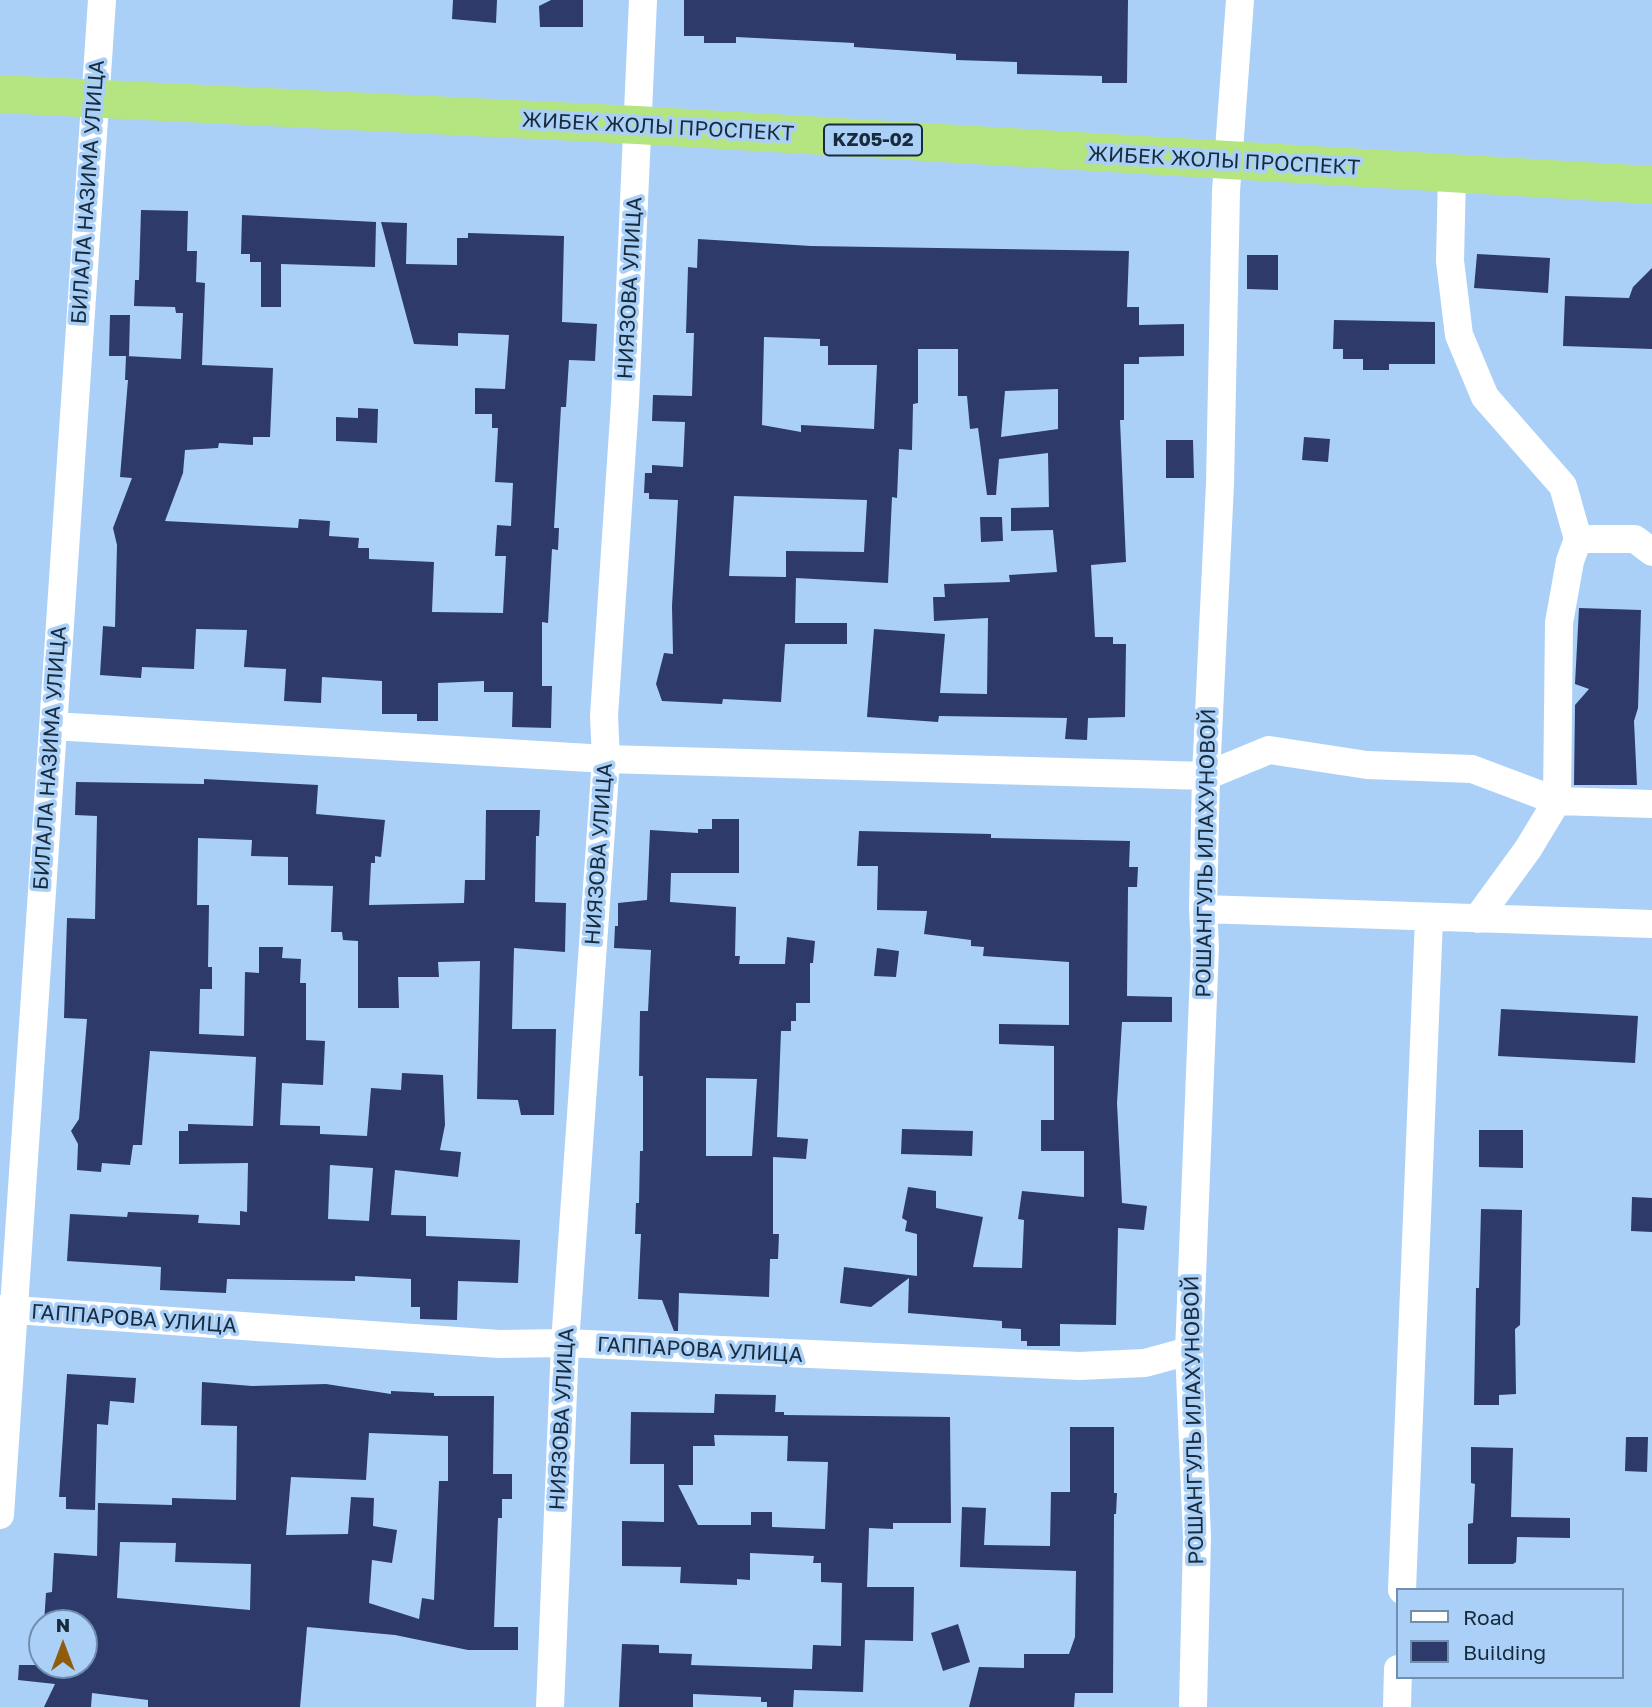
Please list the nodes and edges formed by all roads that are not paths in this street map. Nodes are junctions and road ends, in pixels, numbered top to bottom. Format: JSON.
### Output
{"nodes":[{"id":1,"x":102,"y":0,"type":"edge"},
{"id":2,"x":643,"y":0,"type":"edge"},
{"id":3,"x":1240,"y":0,"type":"edge"},
{"id":4,"x":0,"y":94,"type":"edge"},
{"id":5,"x":94,"y":97,"type":"junction"},
{"id":6,"x":637,"y":125,"type":"junction"},
{"id":7,"x":1230,"y":162,"type":"junction"},
{"id":8,"x":1452,"y":174,"type":"junction"},
{"id":9,"x":1652,"y":185,"type":"edge"},
{"id":10,"x":1578,"y":539,"type":"junction"},
{"id":11,"x":1652,"y":552,"type":"edge"},
{"id":12,"x":53,"y":726,"type":"junction"},
{"id":13,"x":606,"y":759,"type":"junction"},
{"id":14,"x":1206,"y":776,"type":"junction"},
{"id":15,"x":1557,"y":802,"type":"junction"},
{"id":16,"x":1652,"y":804,"type":"edge"},
{"id":17,"x":1203,"y":909,"type":"junction"},
{"id":18,"x":1429,"y":918,"type":"junction"},
{"id":19,"x":1477,"y":919,"type":"junction"},
{"id":20,"x":1652,"y":924,"type":"edge"},
{"id":21,"x":6,"y":1309,"type":"edge"},
{"id":22,"x":565,"y":1343,"type":"junction"},
{"id":23,"x":1189,"y":1351,"type":"junction"},
{"id":24,"x":0,"y":1515,"type":"edge"},
{"id":25,"x":1402,"y":1588,"type":"edge"},
{"id":26,"x":1398,"y":1679,"type":"edge"},
{"id":27,"x":550,"y":1707,"type":"edge"},
{"id":28,"x":1193,"y":1707,"type":"edge"},
{"id":29,"x":1397,"y":1707,"type":"edge"}],
"edges":[{"from":1,"to":5,"type":"street","name":"БИЛАЛА НАЗИМА УЛИЦА"},
{"from":2,"to":6,"type":"street","name":"НИЯЗОВА УЛИЦА"},
{"from":3,"to":7,"type":"street","name":"РОШАНГУЛЬ ИЛАХУНОВОЙ"},
{"from":4,"to":5,"type":"highway","name":"ЖИБЕК ЖОЛЫ ПРОСПЕКТ","number":"KZ05-02"},
{"from":5,"to":6,"type":"highway","name":"ЖИБЕК ЖОЛЫ ПРОСПЕКТ","number":"KZ05-02"},
{"from":5,"to":12,"type":"street","name":"БИЛАЛА НАЗИМА УЛИЦА"},
{"from":6,"to":7,"type":"highway","name":"ЖИБЕК ЖОЛЫ ПРОСПЕКТ","number":"KZ05-02"},
{"from":6,"to":13,"type":"street","name":"НИЯЗОВА УЛИЦА"},
{"from":7,"to":8,"type":"highway","name":"ЖИБЕК ЖОЛЫ ПРОСПЕКТ","number":"KZ05-02"},
{"from":7,"to":14,"type":"street","name":"РОШАНГУЛЬ ИЛАХУНОВОЙ"},
{"from":8,"to":9,"type":"highway","name":"ЖИБЕК ЖОЛЫ ПРОСПЕКТ","number":"KZ05-02"},
{"from":8,"to":10,"type":"street"},
{"from":10,"to":11,"type":"street"},
{"from":10,"to":15,"type":"street"},
{"from":12,"to":13,"type":"street"},
{"from":12,"to":21,"type":"street","name":"БИЛАЛА НАЗИМА УЛИЦА"},
{"from":13,"to":14,"type":"street"},
{"from":13,"to":22,"type":"street","name":"НИЯЗОВА УЛИЦА"},
{"from":14,"to":15,"type":"street"},
{"from":14,"to":17,"type":"street","name":"РОШАНГУЛЬ ИЛАХУНОВОЙ"},
{"from":15,"to":16,"type":"street"},
{"from":15,"to":19,"type":"street"},
{"from":17,"to":18,"type":"street"},
{"from":17,"to":23,"type":"street","name":"РОШАНГУЛЬ ИЛАХУНОВОЙ"},
{"from":18,"to":19,"type":"street"},
{"from":18,"to":25,"type":"street"},
{"from":19,"to":20,"type":"street"},
{"from":21,"to":22,"type":"street","name":"ГАППАРОВА УЛИЦА"},
{"from":21,"to":24,"type":"street","name":"БИЛАЛА НАЗИМА УЛИЦА"},
{"from":22,"to":23,"type":"street","name":"ГАППАРОВА УЛИЦА"},
{"from":22,"to":27,"type":"street","name":"НИЯЗОВА УЛИЦА"},
{"from":23,"to":28,"type":"street","name":"РОШАНГУЛЬ ИЛАХУНОВОЙ"},
{"from":26,"to":29,"type":"street"}]}
